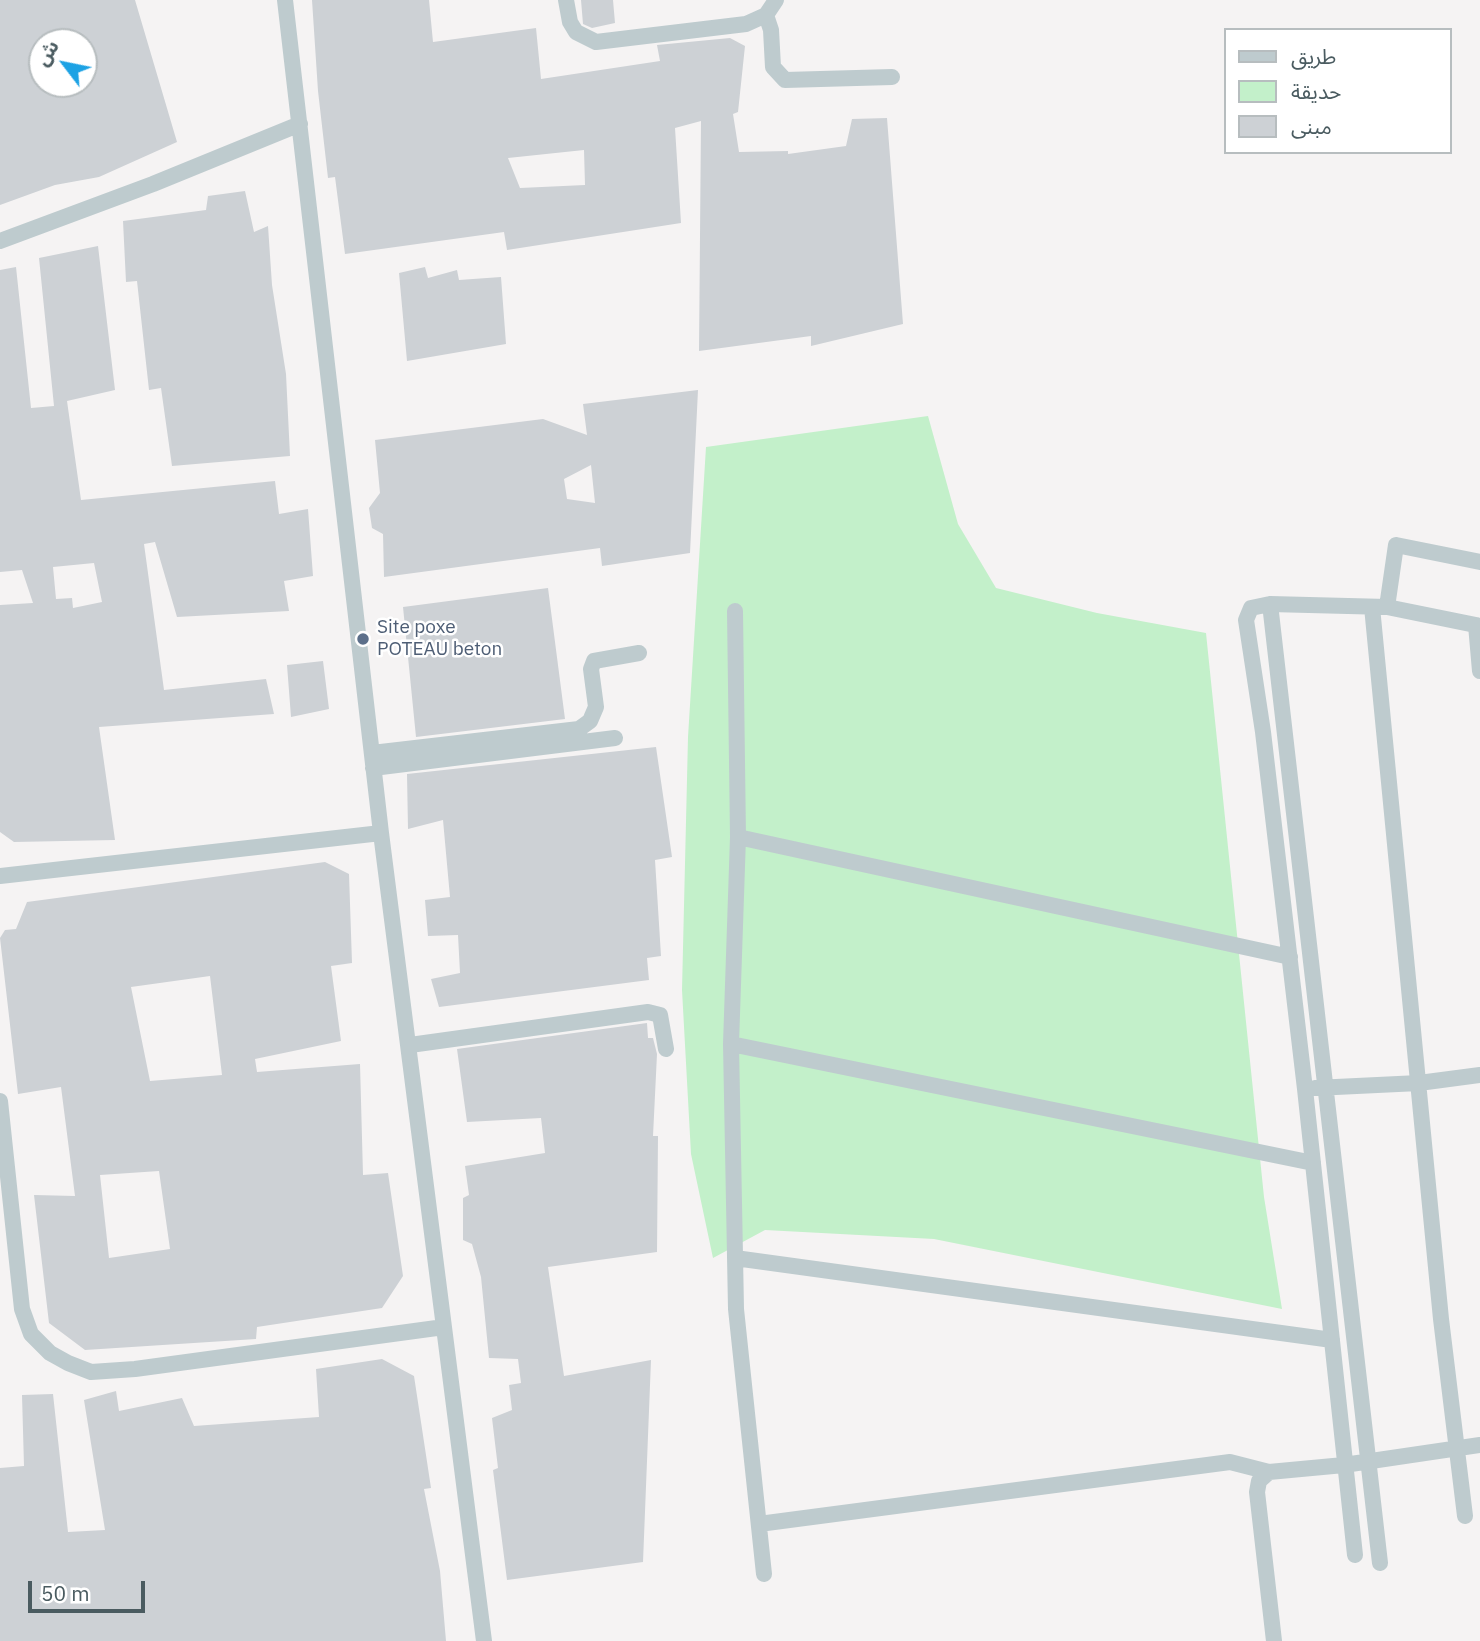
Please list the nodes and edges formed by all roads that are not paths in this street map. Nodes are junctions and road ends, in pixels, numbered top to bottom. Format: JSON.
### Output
{"nodes":[{"id":1,"x":285,"y":0,"type":"edge"},
{"id":2,"x":566,"y":0,"type":"edge"},
{"id":3,"x":776,"y":0,"type":"edge"},
{"id":4,"x":766,"y":15,"type":"junction"},
{"id":5,"x":892,"y":77,"type":"dead end"},
{"id":6,"x":300,"y":124,"type":"junction"},
{"id":7,"x":0,"y":241,"type":"edge"},
{"id":8,"x":1480,"y":562,"type":"edge"},
{"id":9,"x":1270,"y":604,"type":"junction"},
{"id":10,"x":1379,"y":607,"type":"junction"},
{"id":11,"x":735,"y":611,"type":"dead end"},
{"id":12,"x":1478,"y":625,"type":"edge"},
{"id":13,"x":639,"y":653,"type":"dead end"},
{"id":14,"x":1480,"y":671,"type":"edge"},
{"id":15,"x":615,"y":738,"type":"dead end"},
{"id":16,"x":372,"y":760,"type":"junction"},
{"id":17,"x":381,"y":833,"type":"junction"},
{"id":18,"x":738,"y":838,"type":"junction"},
{"id":19,"x":0,"y":876,"type":"edge"},
{"id":20,"x":1290,"y":957,"type":"junction"},
{"id":21,"x":730,"y":1044,"type":"junction"},
{"id":22,"x":410,"y":1045,"type":"junction"},
{"id":23,"x":666,"y":1049,"type":"dead end"},
{"id":24,"x":1480,"y":1075,"type":"edge"},
{"id":25,"x":1419,"y":1083,"type":"junction"},
{"id":26,"x":1326,"y":1087,"type":"junction"},
{"id":27,"x":1305,"y":1089,"type":"junction"},
{"id":28,"x":0,"y":1101,"type":"edge"},
{"id":29,"x":1314,"y":1163,"type":"junction"},
{"id":30,"x":735,"y":1258,"type":"junction"},
{"id":31,"x":444,"y":1327,"type":"junction"},
{"id":32,"x":1332,"y":1340,"type":"junction"},
{"id":33,"x":1480,"y":1445,"type":"edge"},
{"id":34,"x":1455,"y":1448,"type":"junction"},
{"id":35,"x":1368,"y":1462,"type":"junction"},
{"id":36,"x":1344,"y":1465,"type":"junction"},
{"id":37,"x":1269,"y":1472,"type":"junction"},
{"id":38,"x":1465,"y":1517,"type":"dead end"},
{"id":39,"x":759,"y":1524,"type":"junction"},
{"id":40,"x":1355,"y":1555,"type":"dead end"},
{"id":41,"x":1380,"y":1563,"type":"dead end"},
{"id":42,"x":764,"y":1574,"type":"dead end"},
{"id":43,"x":484,"y":1641,"type":"edge"},
{"id":44,"x":1274,"y":1641,"type":"edge"}],
"edges":[{"from":1,"to":6,"type":"street"},
{"from":2,"to":4,"type":"street"},
{"from":3,"to":4,"type":"street"},
{"from":4,"to":5,"type":"street"},
{"from":6,"to":7,"type":"street"},
{"from":6,"to":16,"type":"street"},
{"from":8,"to":10,"type":"street"},
{"from":9,"to":10,"type":"street"},
{"from":9,"to":20,"type":"street"},
{"from":9,"to":26,"type":"street"},
{"from":10,"to":12,"type":"street"},
{"from":10,"to":25,"type":"street"},
{"from":11,"to":18,"type":"street"},
{"from":12,"to":14,"type":"street"},
{"from":13,"to":16,"type":"street"},
{"from":15,"to":16,"type":"street"},
{"from":16,"to":17,"type":"street"},
{"from":17,"to":19,"type":"street"},
{"from":17,"to":22,"type":"street"},
{"from":18,"to":20,"type":"street"},
{"from":18,"to":21,"type":"street"},
{"from":20,"to":27,"type":"street"},
{"from":21,"to":29,"type":"street"},
{"from":21,"to":30,"type":"street"},
{"from":22,"to":23,"type":"street"},
{"from":22,"to":31,"type":"street"},
{"from":24,"to":25,"type":"street"},
{"from":25,"to":26,"type":"street"},
{"from":25,"to":34,"type":"street"},
{"from":26,"to":27,"type":"street"},
{"from":26,"to":35,"type":"street"},
{"from":27,"to":29,"type":"street"},
{"from":28,"to":31,"type":"street"},
{"from":29,"to":32,"type":"street"},
{"from":30,"to":32,"type":"street"},
{"from":30,"to":39,"type":"street"},
{"from":31,"to":43,"type":"street"},
{"from":32,"to":36,"type":"street"},
{"from":33,"to":34,"type":"street"},
{"from":34,"to":35,"type":"street"},
{"from":34,"to":38,"type":"street"},
{"from":35,"to":36,"type":"street"},
{"from":35,"to":41,"type":"street"},
{"from":36,"to":37,"type":"street"},
{"from":36,"to":40,"type":"street"},
{"from":37,"to":39,"type":"street"},
{"from":37,"to":44,"type":"street"},
{"from":39,"to":42,"type":"street"}]}
